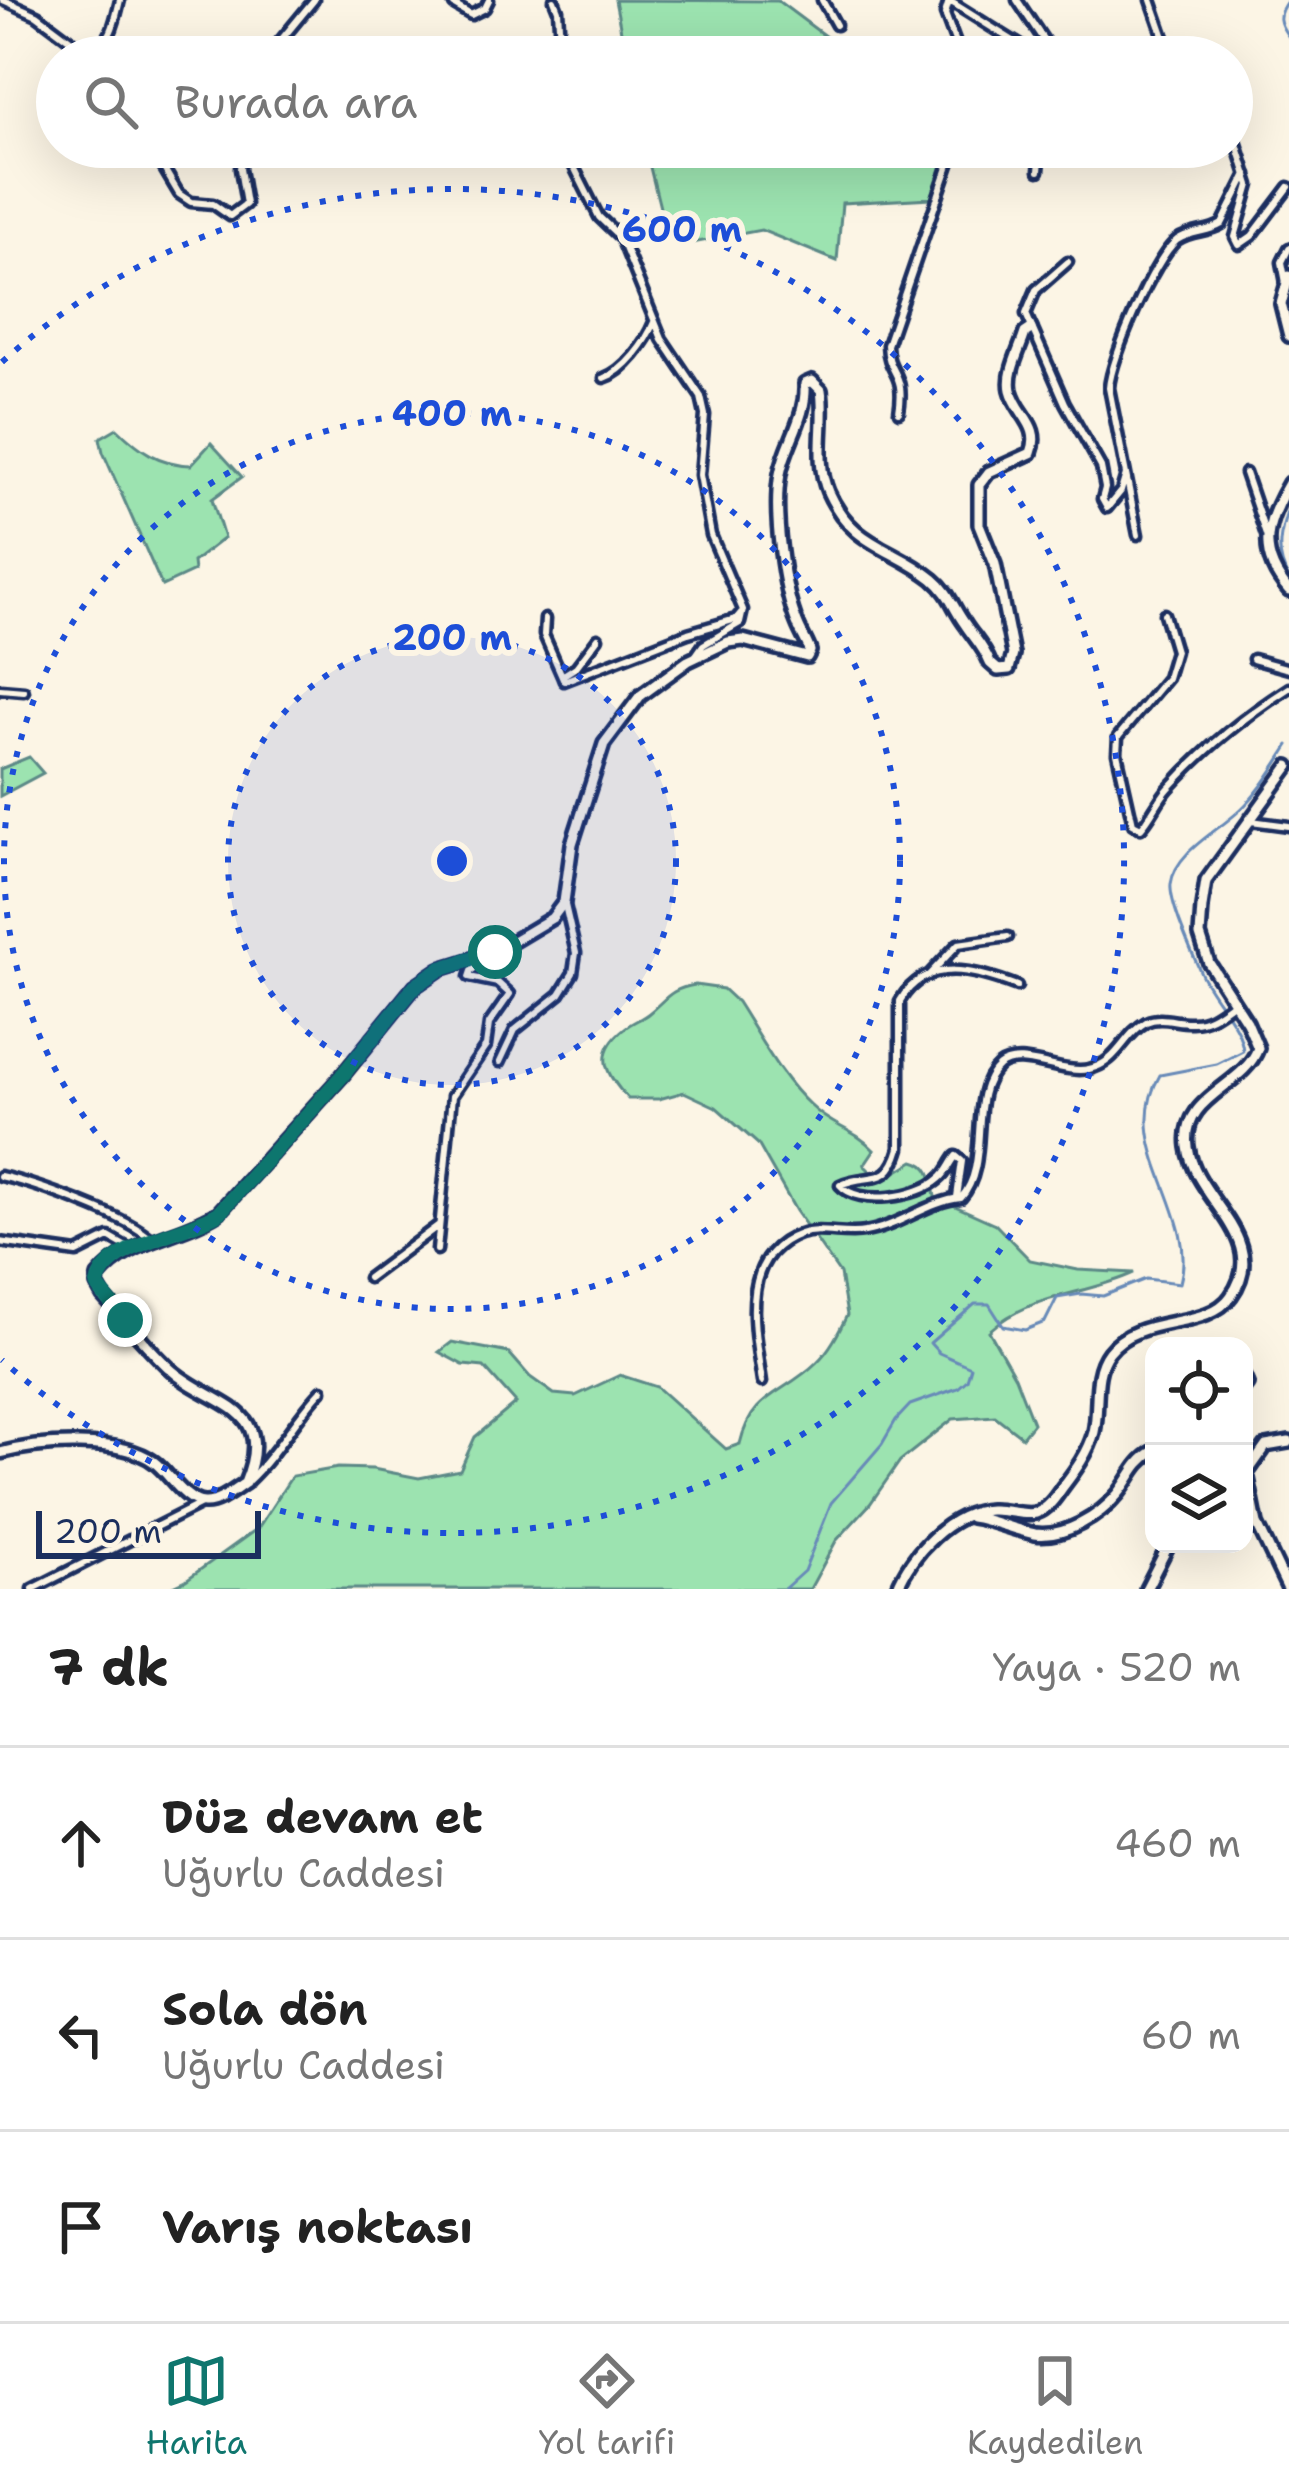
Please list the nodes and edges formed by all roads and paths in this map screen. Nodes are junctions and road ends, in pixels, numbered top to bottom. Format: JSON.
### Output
{"nodes":[{"id":1,"x":3,"y":0,"type":"edge"},
{"id":2,"x":120,"y":0,"type":"edge"},
{"id":3,"x":314,"y":0,"type":"edge"},
{"id":4,"x":453,"y":0,"type":"edge"},
{"id":5,"x":489,"y":0,"type":"edge"},
{"id":6,"x":554,"y":0,"type":"edge"},
{"id":7,"x":822,"y":0,"type":"edge"},
{"id":8,"x":949,"y":0,"type":"edge"},
{"id":9,"x":1017,"y":0,"type":"edge"},
{"id":10,"x":1151,"y":0,"type":"edge"},
{"id":11,"x":836,"y":25,"type":"dead end"},
{"id":12,"x":65,"y":36,"type":"edge"},
{"id":13,"x":109,"y":36,"type":"edge"},
{"id":14,"x":284,"y":36,"type":"edge"},
{"id":15,"x":558,"y":36,"type":"edge"},
{"id":16,"x":953,"y":36,"type":"edge"},
{"id":17,"x":1010,"y":36,"type":"edge"},
{"id":18,"x":1041,"y":36,"type":"edge"},
{"id":19,"x":1164,"y":36,"type":"edge"},
{"id":20,"x":163,"y":168,"type":"edge"},
{"id":21,"x":240,"y":168,"type":"edge"},
{"id":22,"x":574,"y":168,"type":"edge"},
{"id":23,"x":948,"y":168,"type":"edge"},
{"id":24,"x":1039,"y":168,"type":"edge"},
{"id":25,"x":1245,"y":168,"type":"edge"},
{"id":26,"x":1039,"y":171,"type":"dead end"},
{"id":27,"x":1247,"y":174,"type":"junction"},
{"id":28,"x":1289,"y":187,"type":"edge"},
{"id":29,"x":1289,"y":248,"type":"edge"},
{"id":30,"x":1068,"y":262,"type":"dead end"},
{"id":31,"x":1288,"y":279,"type":"edge"},
{"id":32,"x":655,"y":319,"type":"junction"},
{"id":33,"x":1031,"y":328,"type":"junction"},
{"id":34,"x":1289,"y":336,"type":"edge"},
{"id":35,"x":604,"y":377,"type":"dead end"},
{"id":36,"x":899,"y":412,"type":"dead end"},
{"id":37,"x":1127,"y":470,"type":"junction"},
{"id":38,"x":1245,"y":473,"type":"dead end"},
{"id":39,"x":1289,"y":483,"type":"edge"},
{"id":40,"x":1138,"y":535,"type":"dead end"},
{"id":41,"x":1268,"y":538,"type":"junction"},
{"id":42,"x":1289,"y":591,"type":"edge"},
{"id":43,"x":743,"y":610,"type":"junction"},
{"id":44,"x":1164,"y":614,"type":"dead end"},
{"id":45,"x":545,"y":619,"type":"dead end"},
{"id":46,"x":598,"y":638,"type":"dead end"},
{"id":47,"x":695,"y":657,"type":"junction"},
{"id":48,"x":1253,"y":659,"type":"dead end"},
{"id":49,"x":1289,"y":669,"type":"edge"},
{"id":50,"x":562,"y":676,"type":"junction"},
{"id":51,"x":1289,"y":688,"type":"edge"},
{"id":52,"x":0,"y":689,"type":"edge"},
{"id":53,"x":24,"y":692,"type":"dead end"},
{"id":54,"x":1289,"y":766,"type":"edge"},
{"id":55,"x":1251,"y":821,"type":"junction"},
{"id":56,"x":1289,"y":826,"type":"edge"},
{"id":57,"x":564,"y":902,"type":"junction"},
{"id":58,"x":1009,"y":937,"type":"dead end"},
{"id":59,"x":490,"y":953,"type":"junction"},
{"id":60,"x":926,"y":978,"type":"junction"},
{"id":61,"x":1017,"y":986,"type":"dead end"},
{"id":62,"x":1230,"y":1005,"type":"junction"},
{"id":63,"x":500,"y":1063,"type":"dead end"},
{"id":64,"x":0,"y":1175,"type":"edge"},
{"id":65,"x":957,"y":1197,"type":"junction"},
{"id":66,"x":440,"y":1225,"type":"junction"},
{"id":67,"x":152,"y":1240,"type":"junction"},
{"id":68,"x":0,"y":1242,"type":"edge"},
{"id":69,"x":130,"y":1249,"type":"junction"},
{"id":70,"x":437,"y":1250,"type":"dead end"},
{"id":71,"x":368,"y":1278,"type":"dead end"},
{"id":72,"x":763,"y":1382,"type":"dead end"},
{"id":73,"x":322,"y":1390,"type":"dead end"},
{"id":74,"x":1289,"y":1442,"type":"edge"},
{"id":75,"x":0,"y":1454,"type":"edge"},
{"id":76,"x":1145,"y":1458,"type":"edge"},
{"id":77,"x":245,"y":1484,"type":"junction"},
{"id":78,"x":203,"y":1504,"type":"junction"},
{"id":79,"x":966,"y":1516,"type":"junction"},
{"id":80,"x":1164,"y":1553,"type":"edge"},
{"id":81,"x":33,"y":1589,"type":"edge"},
{"id":82,"x":896,"y":1589,"type":"edge"},
{"id":83,"x":1146,"y":1589,"type":"edge"},
{"id":84,"x":1288,"y":1589,"type":"edge"}],
"edges":[{"from":1,"to":12,"type":"street"},
{"from":2,"to":13,"type":"street"},
{"from":3,"to":14,"type":"street"},
{"from":4,"to":5,"type":"street"},
{"from":6,"to":15,"type":"street"},
{"from":7,"to":11,"type":"street"},
{"from":8,"to":16,"type":"street"},
{"from":8,"to":17,"type":"street"},
{"from":9,"to":18,"type":"street"},
{"from":10,"to":19,"type":"street"},
{"from":20,"to":21,"type":"street"},
{"from":22,"to":32,"type":"street"},
{"from":23,"to":36,"type":"street"},
{"from":24,"to":26,"type":"street"},
{"from":25,"to":27,"type":"street"},
{"from":27,"to":28,"type":"street"},
{"from":27,"to":37,"type":"street"},
{"from":29,"to":31,"type":"street"},
{"from":30,"to":33,"type":"street"},
{"from":31,"to":34,"type":"street"},
{"from":32,"to":35,"type":"street"},
{"from":32,"to":43,"type":"street"},
{"from":33,"to":37,"type":"street"},
{"from":33,"to":47,"type":"street"},
{"from":37,"to":40,"type":"street"},
{"from":38,"to":41,"type":"street"},
{"from":39,"to":41,"type":"street"},
{"from":41,"to":42,"type":"street"},
{"from":43,"to":47,"type":"street"},
{"from":43,"to":50,"type":"street"},
{"from":44,"to":51,"type":"street"},
{"from":45,"to":50,"type":"street"},
{"from":46,"to":50,"type":"street"},
{"from":47,"to":57,"type":"street"},
{"from":48,"to":49,"type":"street"},
{"from":52,"to":53,"type":"street"},
{"from":54,"to":55,"type":"street"},
{"from":55,"to":56,"type":"street"},
{"from":55,"to":62,"type":"street"},
{"from":57,"to":59,"type":"street"},
{"from":57,"to":63,"type":"street"},
{"from":58,"to":60,"type":"street"},
{"from":59,"to":66,"type":"street"},
{"from":59,"to":67,"type":"street"},
{"from":60,"to":61,"type":"street"},
{"from":60,"to":65,"type":"street"},
{"from":62,"to":65,"type":"street"},
{"from":62,"to":79,"type":"street"},
{"from":64,"to":67,"type":"street"},
{"from":65,"to":72,"type":"street"},
{"from":66,"to":70,"type":"street"},
{"from":66,"to":71,"type":"street"},
{"from":67,"to":69,"type":"street"},
{"from":68,"to":69,"type":"street"},
{"from":69,"to":77,"type":"street"},
{"from":73,"to":77,"type":"street"},
{"from":74,"to":84,"type":"street"},
{"from":75,"to":78,"type":"street"},
{"from":76,"to":79,"type":"street"},
{"from":77,"to":78,"type":"street"},
{"from":78,"to":81,"type":"street"},
{"from":79,"to":82,"type":"street"},
{"from":80,"to":83,"type":"street"}]}
